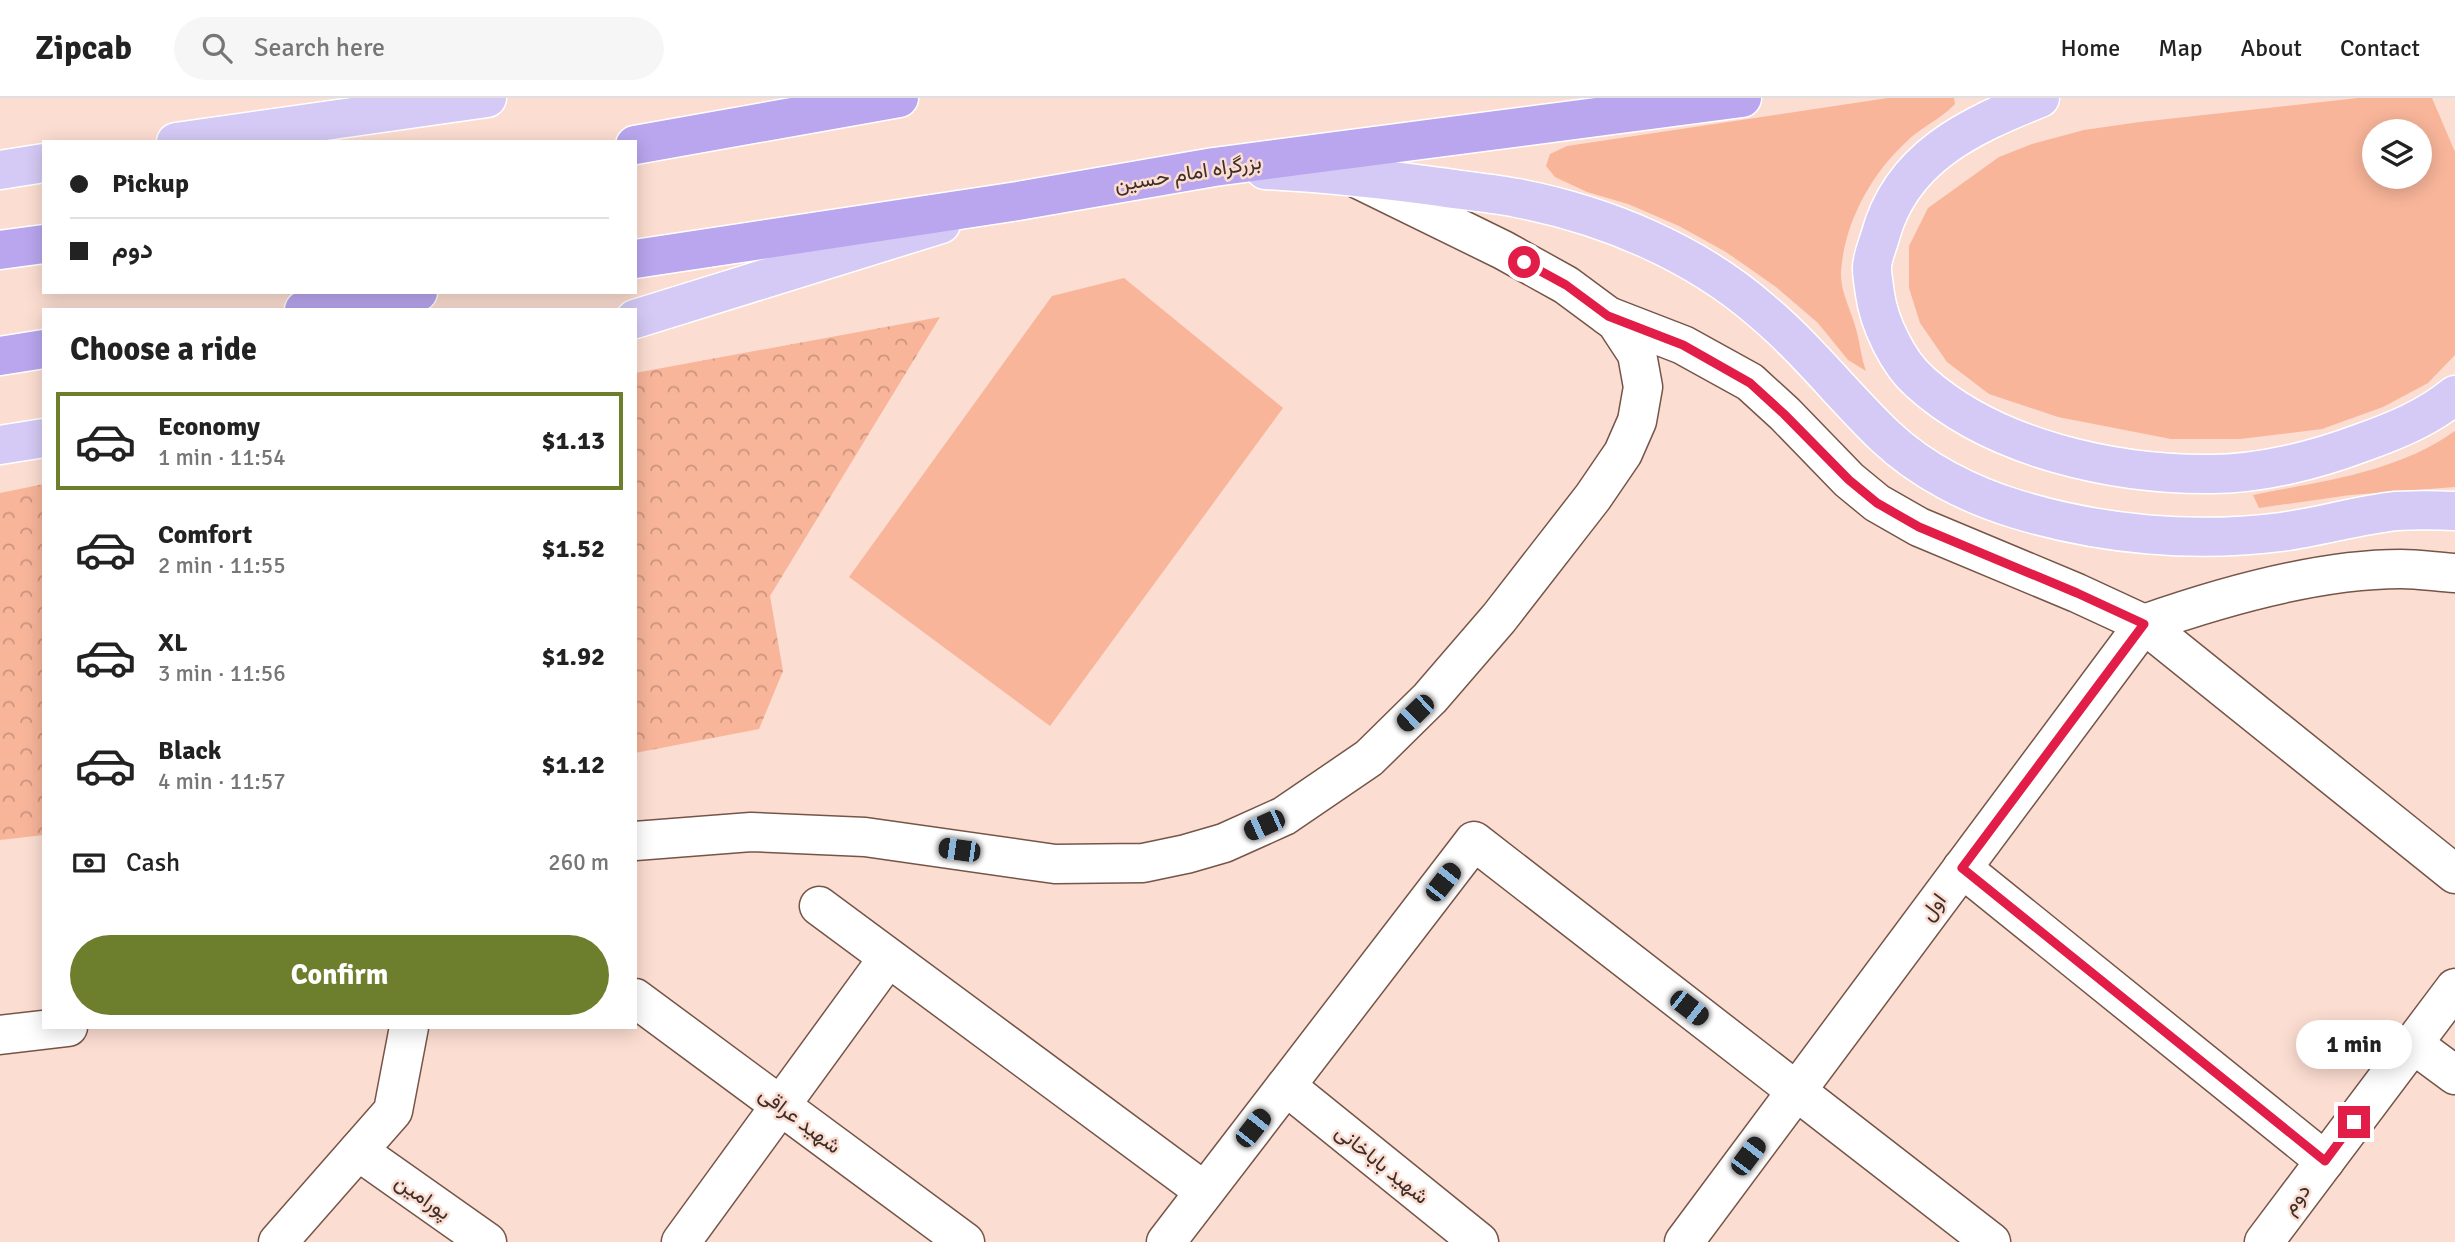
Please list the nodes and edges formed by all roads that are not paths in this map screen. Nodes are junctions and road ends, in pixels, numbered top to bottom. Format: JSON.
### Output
{"nodes":[{"id":1,"x":487,"y":98,"type":"edge"},
{"id":2,"x":899,"y":98,"type":"edge"},
{"id":3,"x":1742,"y":98,"type":"edge"},
{"id":4,"x":2040,"y":98,"type":"edge"},
{"id":5,"x":190,"y":140,"type":"edge"},
{"id":6,"x":637,"y":145,"type":"edge"},
{"id":7,"x":42,"y":163,"type":"edge"},
{"id":8,"x":1214,"y":167,"type":"junction"},
{"id":9,"x":0,"y":170,"type":"edge"},
{"id":10,"x":1350,"y":175,"type":"junction"},
{"id":11,"x":1018,"y":201,"type":"junction"},
{"id":12,"x":42,"y":244,"type":"edge"},
{"id":13,"x":0,"y":250,"type":"edge"},
{"id":14,"x":637,"y":259,"type":"edge"},
{"id":15,"x":405,"y":294,"type":"edge"},
{"id":16,"x":317,"y":308,"type":"edge"},
{"id":17,"x":1608,"y":316,"type":"junction"},
{"id":18,"x":637,"y":318,"type":"edge"},
{"id":19,"x":42,"y":349,"type":"edge"},
{"id":20,"x":0,"y":356,"type":"edge"},
{"id":21,"x":2455,"y":395,"type":"edge"},
{"id":22,"x":42,"y":438,"type":"edge"},
{"id":23,"x":0,"y":445,"type":"edge"},
{"id":24,"x":2455,"y":511,"type":"edge"},
{"id":25,"x":2455,"y":573,"type":"edge"},
{"id":26,"x":2144,"y":624,"type":"junction"},
{"id":27,"x":637,"y":841,"type":"edge"},
{"id":28,"x":1962,"y":868,"type":"junction"},
{"id":29,"x":2455,"y":874,"type":"edge"},
{"id":30,"x":819,"y":906,"type":"dead end"},
{"id":31,"x":888,"y":958,"type":"junction"},
{"id":32,"x":2455,"y":988,"type":"edge"},
{"id":33,"x":637,"y":999,"type":"edge"},
{"id":34,"x":51,"y":1029,"type":"edge"},
{"id":35,"x":410,"y":1029,"type":"edge"},
{"id":36,"x":0,"y":1035,"type":"edge"},
{"id":37,"x":2413,"y":1044,"type":"junction"},
{"id":38,"x":2455,"y":1075,"type":"edge"},
{"id":39,"x":1286,"y":1086,"type":"junction"},
{"id":40,"x":1796,"y":1091,"type":"junction"},
{"id":41,"x":781,"y":1106,"type":"junction"},
{"id":42,"x":358,"y":1152,"type":"junction"},
{"id":43,"x":2325,"y":1161,"type":"junction"},
{"id":44,"x":1204,"y":1192,"type":"junction"},
{"id":45,"x":278,"y":1242,"type":"edge"},
{"id":46,"x":487,"y":1242,"type":"edge"},
{"id":47,"x":681,"y":1242,"type":"edge"},
{"id":48,"x":965,"y":1242,"type":"edge"},
{"id":49,"x":1166,"y":1242,"type":"edge"},
{"id":50,"x":1479,"y":1242,"type":"edge"},
{"id":51,"x":1684,"y":1242,"type":"edge"},
{"id":52,"x":1991,"y":1242,"type":"edge"},
{"id":53,"x":2264,"y":1242,"type":"edge"}],
"edges":[{"from":1,"to":5,"type":"main road"},
{"from":2,"to":6,"type":"highway"},
{"from":3,"to":8,"type":"highway","name":"بزرگراه امام حسین"},
{"from":4,"to":21,"type":"main road"},
{"from":7,"to":9,"type":"main road"},
{"from":8,"to":10,"type":"main road"},
{"from":8,"to":11,"type":"highway","name":"بزرگراه امام حسین"},
{"from":10,"to":17,"type":"street"},
{"from":10,"to":24,"type":"main road"},
{"from":11,"to":14,"type":"highway","name":"بزرگراه امام حسین"},
{"from":11,"to":18,"type":"main road"},
{"from":12,"to":13,"type":"highway"},
{"from":15,"to":16,"type":"highway"},
{"from":17,"to":26,"type":"street"},
{"from":17,"to":27,"type":"street"},
{"from":19,"to":20,"type":"highway"},
{"from":22,"to":23,"type":"main road"},
{"from":25,"to":26,"type":"street"},
{"from":26,"to":28,"type":"street","name":"اول"},
{"from":26,"to":29,"type":"street"},
{"from":28,"to":40,"type":"street","name":"اول"},
{"from":28,"to":43,"type":"street"},
{"from":30,"to":31,"type":"street"},
{"from":31,"to":41,"type":"street"},
{"from":31,"to":44,"type":"street"},
{"from":32,"to":37,"type":"street","name":"دوم"},
{"from":33,"to":41,"type":"street","name":"شهید عراقی"},
{"from":34,"to":36,"type":"street"},
{"from":35,"to":42,"type":"street"},
{"from":37,"to":38,"type":"street"},
{"from":37,"to":43,"type":"street","name":"دوم"},
{"from":39,"to":40,"type":"street"},
{"from":39,"to":44,"type":"street"},
{"from":39,"to":50,"type":"street","name":"شهید باباخانی"},
{"from":40,"to":51,"type":"street","name":"اول"},
{"from":40,"to":52,"type":"street"},
{"from":41,"to":47,"type":"street"},
{"from":41,"to":48,"type":"street","name":"شهید عراقی"},
{"from":42,"to":45,"type":"street"},
{"from":42,"to":46,"type":"street","name":"پورامین"},
{"from":43,"to":53,"type":"street","name":"دوم"},
{"from":44,"to":49,"type":"street"}]}
